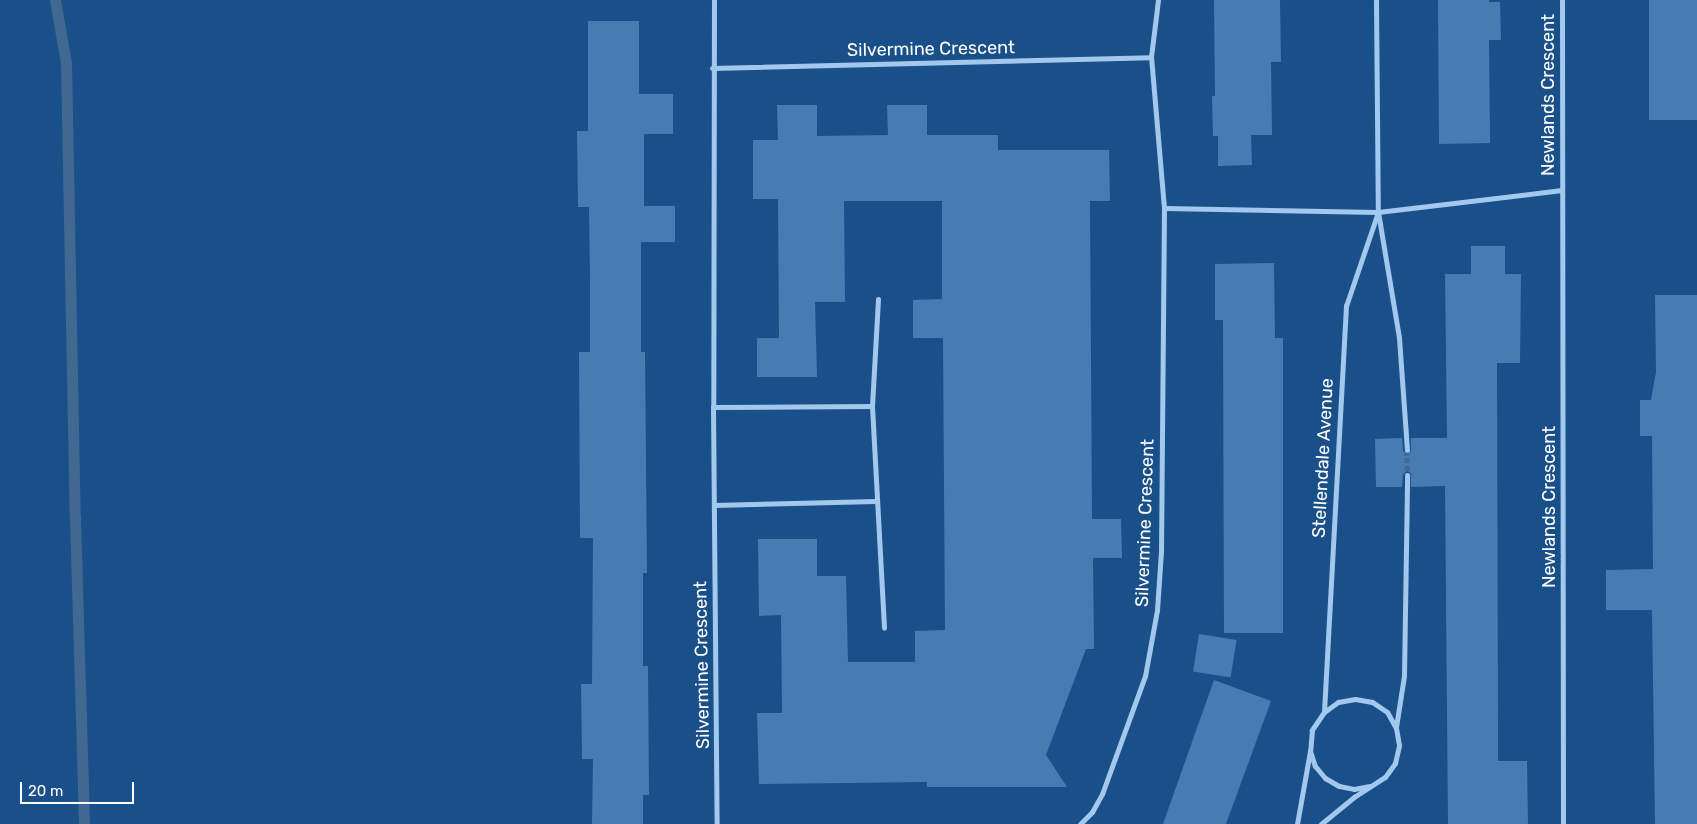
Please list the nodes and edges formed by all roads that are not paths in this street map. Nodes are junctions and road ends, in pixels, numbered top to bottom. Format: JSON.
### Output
{"nodes":[{"id":1,"x":714,"y":0,"type":"edge"},
{"id":2,"x":1158,"y":0,"type":"edge"},
{"id":3,"x":1376,"y":0,"type":"edge"},
{"id":4,"x":1562,"y":0,"type":"edge"},
{"id":5,"x":1151,"y":57,"type":"junction"},
{"id":6,"x":712,"y":68,"type":"junction"},
{"id":7,"x":1562,"y":190,"type":"junction"},
{"id":8,"x":1164,"y":208,"type":"junction"},
{"id":9,"x":1378,"y":212,"type":"junction"},
{"id":10,"x":878,"y":299,"type":"dead end"},
{"id":11,"x":872,"y":406,"type":"junction"},
{"id":12,"x":713,"y":407,"type":"junction"},
{"id":13,"x":1407,"y":450,"type":"tunnel mouth"},
{"id":14,"x":1407,"y":475,"type":"tunnel mouth"},
{"id":15,"x":876,"y":501,"type":"junction"},
{"id":16,"x":714,"y":505,"type":"junction"},
{"id":17,"x":884,"y":628,"type":"dead end"},
{"id":18,"x":1324,"y":712,"type":"junction"},
{"id":19,"x":1396,"y":728,"type":"junction"},
{"id":20,"x":1310,"y":751,"type":"junction"},
{"id":21,"x":1370,"y":786,"type":"junction"},
{"id":22,"x":717,"y":824,"type":"edge"},
{"id":23,"x":1080,"y":824,"type":"edge"},
{"id":24,"x":1297,"y":824,"type":"edge"},
{"id":25,"x":1321,"y":824,"type":"edge"},
{"id":26,"x":1563,"y":824,"type":"edge"}],
"edges":[{"from":1,"to":6,"type":"street","name":"Silvermine Crescent"},
{"from":2,"to":5,"type":"street","name":"Silvermine Crescent"},
{"from":3,"to":9,"type":"street","name":"Stellendale Avenue"},
{"from":4,"to":7,"type":"street","name":"Newlands Crescent"},
{"from":5,"to":6,"type":"street","name":"Silvermine Crescent"},
{"from":5,"to":8,"type":"street","name":"Silvermine Crescent"},
{"from":6,"to":12,"type":"street","name":"Silvermine Crescent"},
{"from":7,"to":9,"type":"street","name":"Newlands Crescent"},
{"from":7,"to":26,"type":"street","name":"Newlands Crescent"},
{"from":8,"to":9,"type":"street"},
{"from":8,"to":23,"type":"street","name":"Silvermine Crescent"},
{"from":9,"to":13,"type":"street","name":"Stellendale Avenue"},
{"from":9,"to":18,"type":"street","name":"Stellendale Avenue"},
{"from":10,"to":11,"type":"street"},
{"from":11,"to":12,"type":"street"},
{"from":11,"to":15,"type":"street"},
{"from":12,"to":16,"type":"street","name":"Silvermine Crescent"},
{"from":14,"to":19,"type":"street"},
{"from":15,"to":16,"type":"street"},
{"from":15,"to":17,"type":"street"},
{"from":16,"to":22,"type":"street","name":"Silvermine Crescent"},
{"from":18,"to":19,"type":"street"},
{"from":18,"to":20,"type":"street"},
{"from":19,"to":21,"type":"street"},
{"from":20,"to":21,"type":"street"},
{"from":20,"to":24,"type":"street"},
{"from":21,"to":25,"type":"street"}]}
